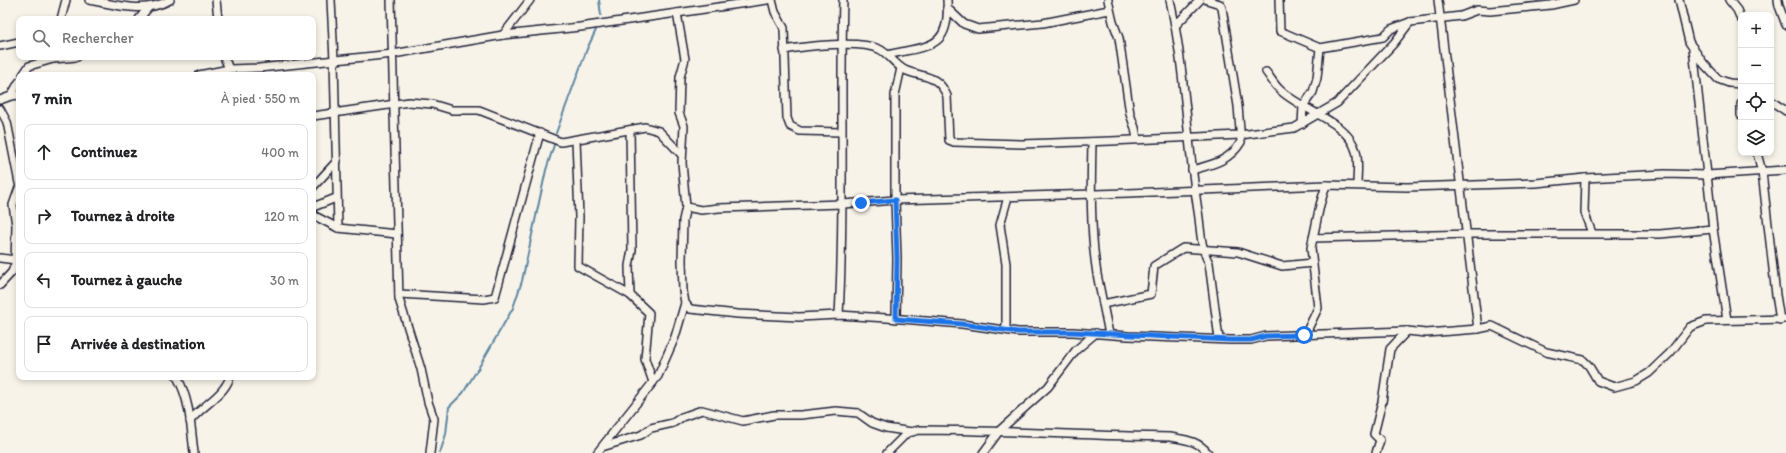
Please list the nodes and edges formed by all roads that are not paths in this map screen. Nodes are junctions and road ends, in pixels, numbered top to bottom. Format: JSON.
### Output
{"nodes":[{"id":1,"x":66,"y":0,"type":"edge"},
{"id":2,"x":89,"y":0,"type":"edge"},
{"id":3,"x":170,"y":0,"type":"edge"},
{"id":4,"x":216,"y":0,"type":"edge"},
{"id":5,"x":331,"y":0,"type":"edge"},
{"id":6,"x":391,"y":0,"type":"edge"},
{"id":7,"x":530,"y":0,"type":"edge"},
{"id":8,"x":766,"y":0,"type":"edge"},
{"id":9,"x":772,"y":0,"type":"edge"},
{"id":10,"x":843,"y":0,"type":"edge"},
{"id":11,"x":946,"y":0,"type":"edge"},
{"id":12,"x":1108,"y":0,"type":"edge"},
{"id":13,"x":1170,"y":0,"type":"edge"},
{"id":14,"x":1200,"y":0,"type":"edge"},
{"id":15,"x":1207,"y":0,"type":"edge"},
{"id":16,"x":1279,"y":0,"type":"edge"},
{"id":17,"x":1438,"y":0,"type":"edge"},
{"id":18,"x":1574,"y":0,"type":"edge"},
{"id":19,"x":1679,"y":0,"type":"edge"},
{"id":20,"x":1729,"y":0,"type":"edge"},
{"id":21,"x":1778,"y":0,"type":"edge"},
{"id":22,"x":148,"y":8,"type":"junction"},
{"id":23,"x":947,"y":8,"type":"junction"},
{"id":24,"x":1109,"y":10,"type":"junction"},
{"id":25,"x":1738,"y":12,"type":"edge"},
{"id":26,"x":677,"y":13,"type":"junction"},
{"id":27,"x":62,"y":16,"type":"edge"},
{"id":28,"x":141,"y":16,"type":"edge"},
{"id":29,"x":218,"y":16,"type":"edge"},
{"id":30,"x":1784,"y":17,"type":"edge"},
{"id":31,"x":1440,"y":19,"type":"junction"},
{"id":32,"x":1410,"y":22,"type":"junction"},
{"id":33,"x":1176,"y":25,"type":"junction"},
{"id":34,"x":1786,"y":25,"type":"edge"},
{"id":35,"x":503,"y":35,"type":"junction"},
{"id":36,"x":16,"y":43,"type":"edge"},
{"id":37,"x":842,"y":45,"type":"junction"},
{"id":38,"x":0,"y":46,"type":"edge"},
{"id":39,"x":1320,"y":48,"type":"junction"},
{"id":40,"x":1693,"y":48,"type":"junction"},
{"id":41,"x":784,"y":50,"type":"junction"},
{"id":42,"x":393,"y":54,"type":"junction"},
{"id":43,"x":887,"y":55,"type":"junction"},
{"id":44,"x":49,"y":60,"type":"edge"},
{"id":45,"x":224,"y":60,"type":"edge"},
{"id":46,"x":334,"y":60,"type":"junction"},
{"id":47,"x":901,"y":68,"type":"junction"},
{"id":48,"x":224,"y":71,"type":"edge"},
{"id":49,"x":25,"y":72,"type":"edge"},
{"id":50,"x":1266,"y":72,"type":"dead end"},
{"id":51,"x":1738,"y":84,"type":"edge"},
{"id":52,"x":16,"y":87,"type":"edge"},
{"id":53,"x":16,"y":95,"type":"edge"},
{"id":54,"x":11,"y":96,"type":"junction"},
{"id":55,"x":0,"y":100,"type":"edge"},
{"id":56,"x":1774,"y":103,"type":"edge"},
{"id":57,"x":394,"y":104,"type":"junction"},
{"id":58,"x":1303,"y":106,"type":"junction"},
{"id":59,"x":0,"y":109,"type":"edge"},
{"id":60,"x":1786,"y":111,"type":"edge"},
{"id":61,"x":336,"y":112,"type":"junction"},
{"id":62,"x":1318,"y":114,"type":"junction"},
{"id":63,"x":316,"y":115,"type":"edge"},
{"id":64,"x":1302,"y":124,"type":"junction"},
{"id":65,"x":630,"y":130,"type":"junction"},
{"id":66,"x":841,"y":132,"type":"junction"},
{"id":67,"x":540,"y":133,"type":"junction"},
{"id":68,"x":1240,"y":135,"type":"junction"},
{"id":69,"x":1188,"y":137,"type":"junction"},
{"id":70,"x":576,"y":140,"type":"junction"},
{"id":71,"x":1137,"y":140,"type":"junction"},
{"id":72,"x":1092,"y":142,"type":"junction"},
{"id":73,"x":682,"y":155,"type":"junction"},
{"id":74,"x":1758,"y":156,"type":"edge"},
{"id":75,"x":336,"y":161,"type":"junction"},
{"id":76,"x":16,"y":168,"type":"edge"},
{"id":77,"x":1192,"y":170,"type":"junction"},
{"id":78,"x":1786,"y":170,"type":"edge"},
{"id":79,"x":1762,"y":172,"type":"junction"},
{"id":80,"x":1707,"y":175,"type":"junction"},
{"id":81,"x":1585,"y":178,"type":"junction"},
{"id":82,"x":316,"y":184,"type":"edge"},
{"id":83,"x":1326,"y":185,"type":"junction"},
{"id":84,"x":1357,"y":185,"type":"junction"},
{"id":85,"x":1460,"y":186,"type":"junction"},
{"id":86,"x":1194,"y":190,"type":"junction"},
{"id":87,"x":1091,"y":194,"type":"junction"},
{"id":88,"x":16,"y":196,"type":"edge"},
{"id":89,"x":1008,"y":197,"type":"junction"},
{"id":90,"x":336,"y":198,"type":"junction"},
{"id":91,"x":895,"y":200,"type":"junction"},
{"id":92,"x":843,"y":204,"type":"junction"},
{"id":93,"x":316,"y":206,"type":"edge"},
{"id":94,"x":686,"y":207,"type":"junction"},
{"id":95,"x":316,"y":217,"type":"edge"},
{"id":96,"x":16,"y":226,"type":"edge"},
{"id":97,"x":16,"y":226,"type":"edge"},
{"id":98,"x":338,"y":228,"type":"junction"},
{"id":99,"x":1713,"y":229,"type":"junction"},
{"id":100,"x":1592,"y":233,"type":"junction"},
{"id":101,"x":398,"y":234,"type":"junction"},
{"id":102,"x":1466,"y":234,"type":"junction"},
{"id":103,"x":1313,"y":238,"type":"junction"},
{"id":104,"x":1203,"y":249,"type":"junction"},
{"id":105,"x":0,"y":258,"type":"edge"},
{"id":106,"x":16,"y":260,"type":"junction"},
{"id":107,"x":1313,"y":263,"type":"junction"},
{"id":108,"x":16,"y":271,"type":"edge"},
{"id":109,"x":11,"y":273,"type":"junction"},
{"id":110,"x":0,"y":285,"type":"edge"},
{"id":111,"x":399,"y":294,"type":"junction"},
{"id":112,"x":630,"y":295,"type":"junction"},
{"id":113,"x":684,"y":302,"type":"junction"},
{"id":114,"x":1103,"y":304,"type":"junction"},
{"id":115,"x":840,"y":316,"type":"junction"},
{"id":116,"x":896,"y":319,"type":"junction"},
{"id":117,"x":1727,"y":320,"type":"junction"},
{"id":118,"x":1783,"y":320,"type":"edge"},
{"id":119,"x":1478,"y":329,"type":"junction"},
{"id":120,"x":1006,"y":330,"type":"junction"},
{"id":121,"x":1407,"y":331,"type":"junction"},
{"id":122,"x":1096,"y":333,"type":"junction"},
{"id":123,"x":1109,"y":334,"type":"junction"},
{"id":124,"x":1304,"y":335,"type":"junction"},
{"id":125,"x":1219,"y":339,"type":"junction"},
{"id":126,"x":178,"y":380,"type":"edge"},
{"id":127,"x":229,"y":380,"type":"edge"},
{"id":128,"x":653,"y":382,"type":"junction"},
{"id":129,"x":190,"y":421,"type":"junction"},
{"id":130,"x":1000,"y":430,"type":"junction"},
{"id":131,"x":912,"y":432,"type":"junction"},
{"id":132,"x":602,"y":447,"type":"junction"},
{"id":133,"x":194,"y":453,"type":"edge"},
{"id":134,"x":430,"y":453,"type":"edge"},
{"id":135,"x":597,"y":453,"type":"edge"},
{"id":136,"x":887,"y":453,"type":"edge"},
{"id":137,"x":983,"y":453,"type":"edge"},
{"id":138,"x":1208,"y":453,"type":"edge"},
{"id":139,"x":1376,"y":453,"type":"edge"}],
"edges":[{"from":1,"to":27,"type":"street"},
{"from":2,"to":22,"type":"street"},
{"from":3,"to":22,"type":"street"},
{"from":4,"to":29,"type":"street"},
{"from":5,"to":46,"type":"street"},
{"from":6,"to":42,"type":"street"},
{"from":7,"to":35,"type":"street"},
{"from":8,"to":26,"type":"street"},
{"from":9,"to":41,"type":"street"},
{"from":10,"to":37,"type":"street"},
{"from":11,"to":23,"type":"street"},
{"from":12,"to":24,"type":"street"},
{"from":13,"to":33,"type":"street"},
{"from":14,"to":33,"type":"street"},
{"from":15,"to":68,"type":"street"},
{"from":16,"to":39,"type":"street"},
{"from":17,"to":31,"type":"street"},
{"from":18,"to":31,"type":"street"},
{"from":19,"to":40,"type":"street"},
{"from":20,"to":25,"type":"street"},
{"from":21,"to":30,"type":"street"},
{"from":22,"to":28,"type":"street"},
{"from":23,"to":24,"type":"street"},
{"from":23,"to":43,"type":"street"},
{"from":24,"to":71,"type":"street"},
{"from":26,"to":35,"type":"street"},
{"from":26,"to":73,"type":"street"},
{"from":30,"to":34,"type":"street"},
{"from":31,"to":32,"type":"street"},
{"from":31,"to":85,"type":"street"},
{"from":32,"to":39,"type":"street"},
{"from":32,"to":62,"type":"street"},
{"from":33,"to":69,"type":"street"},
{"from":35,"to":42,"type":"street"},
{"from":36,"to":38,"type":"street"},
{"from":37,"to":41,"type":"street"},
{"from":37,"to":43,"type":"street"},
{"from":37,"to":66,"type":"street"},
{"from":39,"to":58,"type":"street"},
{"from":40,"to":51,"type":"street"},
{"from":40,"to":80,"type":"street"},
{"from":41,"to":66,"type":"street"},
{"from":42,"to":46,"type":"street"},
{"from":42,"to":57,"type":"street"},
{"from":43,"to":47,"type":"street"},
{"from":44,"to":49,"type":"street"},
{"from":45,"to":48,"type":"street"},
{"from":46,"to":48,"type":"street"},
{"from":46,"to":61,"type":"street"},
{"from":47,"to":72,"type":"street"},
{"from":47,"to":91,"type":"street"},
{"from":50,"to":58,"type":"street"},
{"from":52,"to":54,"type":"street"},
{"from":53,"to":54,"type":"street"},
{"from":54,"to":55,"type":"street"},
{"from":56,"to":60,"type":"street"},
{"from":57,"to":61,"type":"street"},
{"from":57,"to":67,"type":"street"},
{"from":57,"to":101,"type":"street"},
{"from":58,"to":62,"type":"street"},
{"from":58,"to":64,"type":"street"},
{"from":59,"to":76,"type":"street"},
{"from":61,"to":63,"type":"street"},
{"from":61,"to":75,"type":"street"},
{"from":62,"to":64,"type":"street"},
{"from":62,"to":84,"type":"street"},
{"from":64,"to":68,"type":"street"},
{"from":65,"to":70,"type":"street"},
{"from":65,"to":73,"type":"street"},
{"from":65,"to":112,"type":"street"},
{"from":66,"to":92,"type":"street"},
{"from":67,"to":70,"type":"street"},
{"from":67,"to":111,"type":"street"},
{"from":68,"to":69,"type":"street"},
{"from":68,"to":77,"type":"street"},
{"from":69,"to":71,"type":"street"},
{"from":69,"to":77,"type":"street"},
{"from":70,"to":112,"type":"street"},
{"from":71,"to":72,"type":"street"},
{"from":72,"to":87,"type":"street"},
{"from":73,"to":94,"type":"street"},
{"from":74,"to":79,"type":"street"},
{"from":75,"to":82,"type":"street"},
{"from":75,"to":90,"type":"street"},
{"from":77,"to":86,"type":"street"},
{"from":78,"to":79,"type":"street"},
{"from":79,"to":80,"type":"street"},
{"from":79,"to":118,"type":"street"},
{"from":80,"to":81,"type":"street"},
{"from":80,"to":99,"type":"street"},
{"from":81,"to":85,"type":"street"},
{"from":81,"to":100,"type":"street"},
{"from":83,"to":84,"type":"street"},
{"from":83,"to":86,"type":"street"},
{"from":83,"to":103,"type":"street"},
{"from":84,"to":85,"type":"street"},
{"from":85,"to":102,"type":"street"},
{"from":86,"to":87,"type":"street"},
{"from":86,"to":104,"type":"street"},
{"from":87,"to":89,"type":"street"},
{"from":87,"to":114,"type":"street"},
{"from":88,"to":96,"type":"street"},
{"from":89,"to":91,"type":"street"},
{"from":89,"to":120,"type":"street"},
{"from":90,"to":93,"type":"street"},
{"from":90,"to":98,"type":"street"},
{"from":91,"to":92,"type":"street"},
{"from":91,"to":116,"type":"street"},
{"from":92,"to":94,"type":"street"},
{"from":92,"to":115,"type":"street"},
{"from":94,"to":113,"type":"street"},
{"from":95,"to":98,"type":"street"},
{"from":97,"to":106,"type":"street"},
{"from":98,"to":101,"type":"street"},
{"from":99,"to":100,"type":"street"},
{"from":99,"to":117,"type":"street"},
{"from":100,"to":102,"type":"street"},
{"from":101,"to":111,"type":"street"},
{"from":102,"to":103,"type":"street"},
{"from":102,"to":119,"type":"street"},
{"from":103,"to":107,"type":"street"},
{"from":104,"to":107,"type":"street"},
{"from":104,"to":114,"type":"street"},
{"from":104,"to":125,"type":"street"},
{"from":105,"to":106,"type":"street"},
{"from":106,"to":109,"type":"street"},
{"from":107,"to":124,"type":"street"},
{"from":108,"to":109,"type":"street"},
{"from":109,"to":110,"type":"street"},
{"from":111,"to":134,"type":"street"},
{"from":112,"to":128,"type":"street"},
{"from":113,"to":115,"type":"street"},
{"from":113,"to":128,"type":"street"},
{"from":114,"to":123,"type":"street"},
{"from":115,"to":116,"type":"street"},
{"from":116,"to":120,"type":"street"},
{"from":117,"to":118,"type":"street"},
{"from":117,"to":119,"type":"street"},
{"from":119,"to":121,"type":"street"},
{"from":120,"to":122,"type":"street"},
{"from":121,"to":124,"type":"street"},
{"from":121,"to":139,"type":"street"},
{"from":122,"to":123,"type":"street"},
{"from":122,"to":130,"type":"street"},
{"from":123,"to":125,"type":"street"},
{"from":124,"to":125,"type":"street"},
{"from":126,"to":129,"type":"street"},
{"from":127,"to":129,"type":"street"},
{"from":128,"to":132,"type":"street"},
{"from":129,"to":133,"type":"street"},
{"from":130,"to":131,"type":"street"},
{"from":130,"to":137,"type":"street"},
{"from":130,"to":138,"type":"street"},
{"from":131,"to":132,"type":"street"},
{"from":131,"to":136,"type":"street"},
{"from":132,"to":135,"type":"street"}]}
